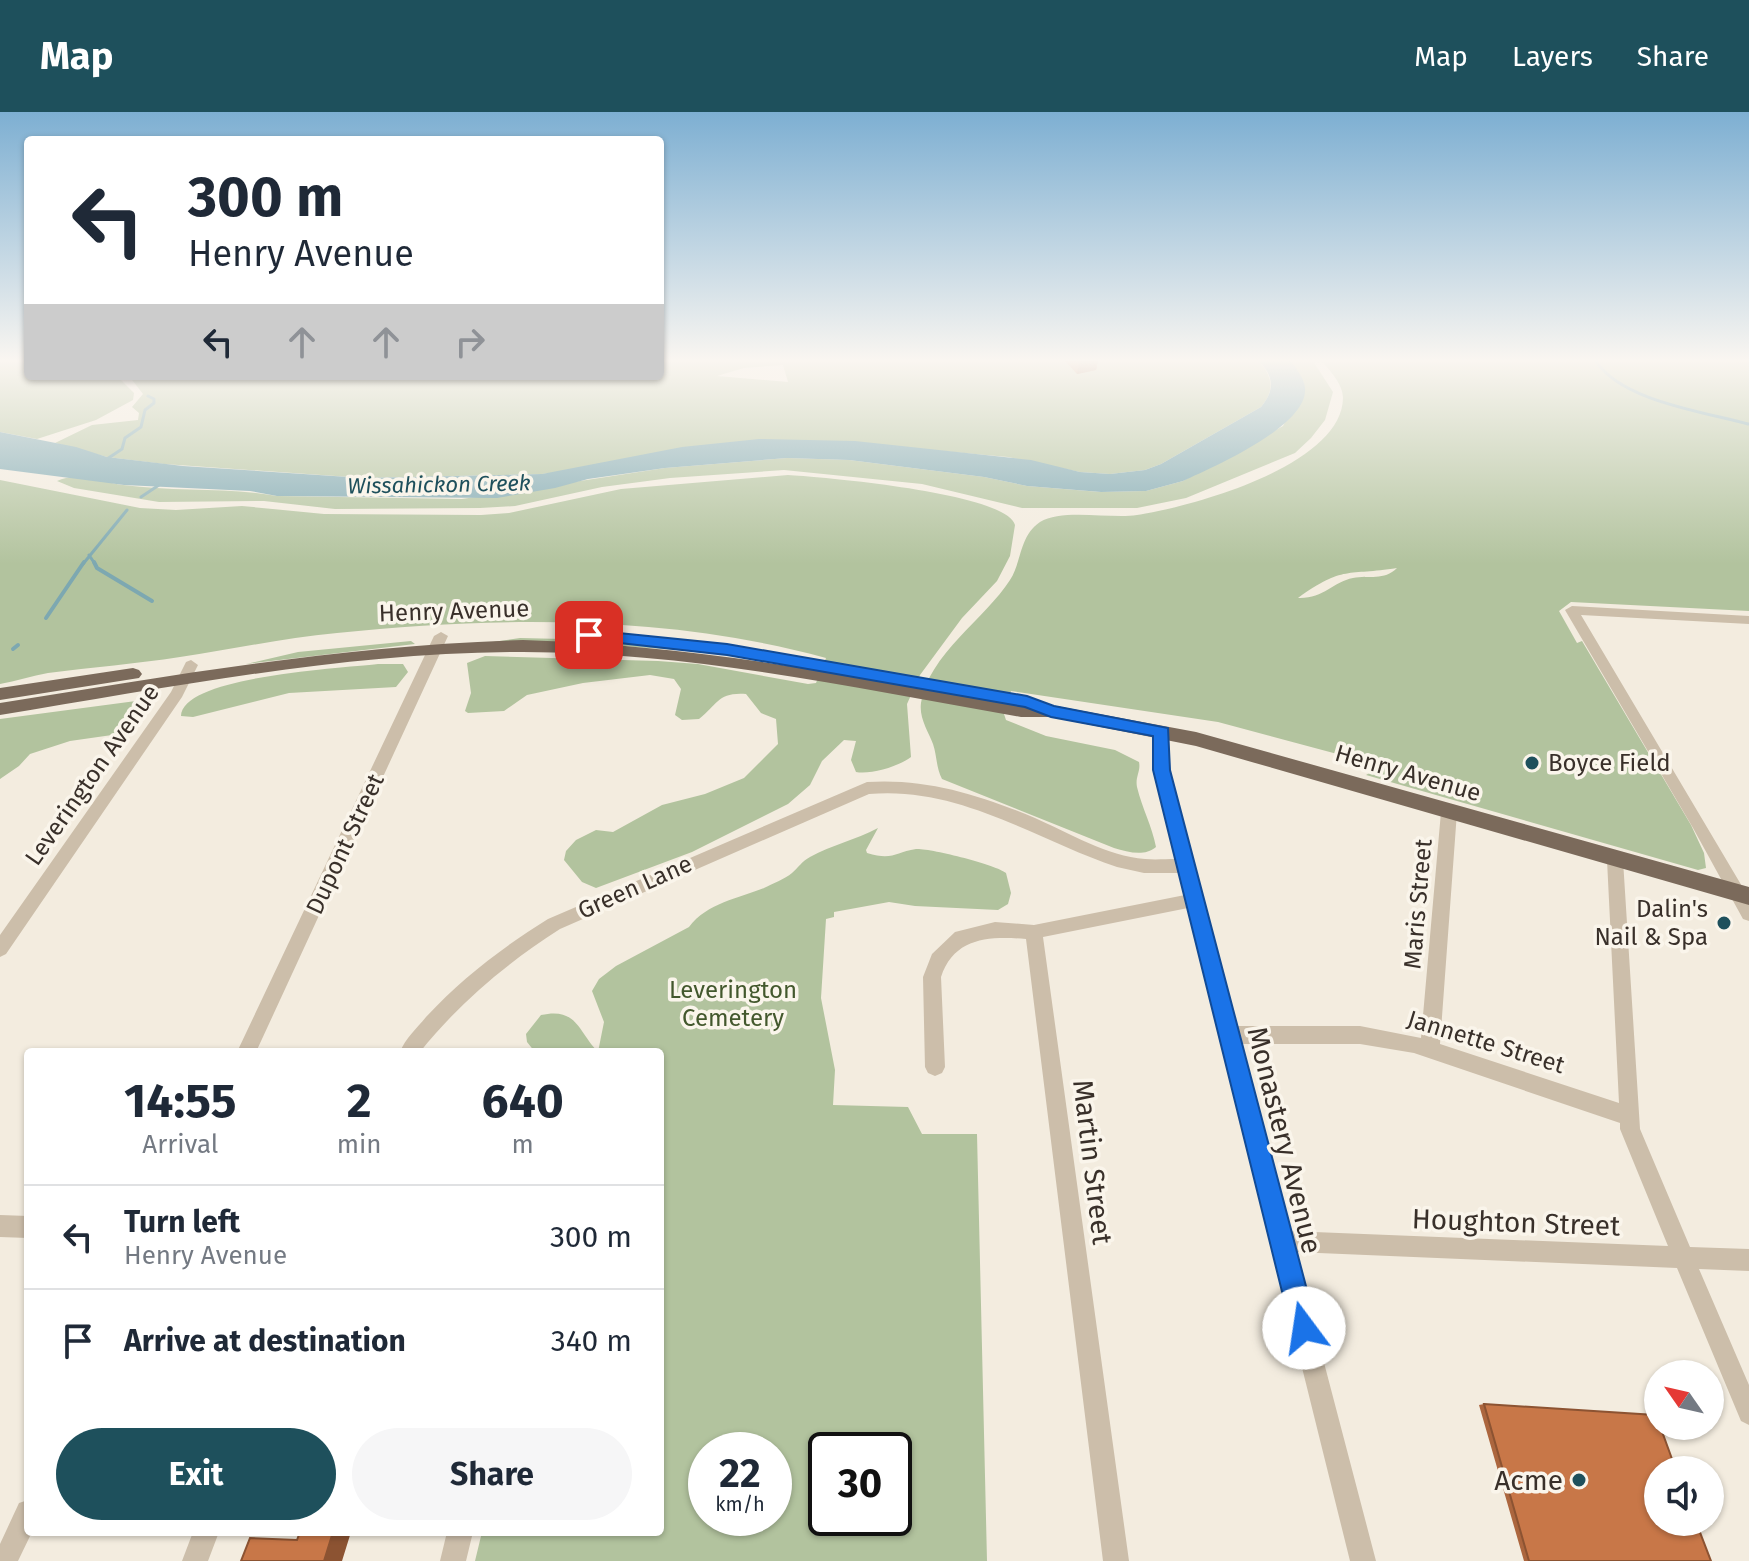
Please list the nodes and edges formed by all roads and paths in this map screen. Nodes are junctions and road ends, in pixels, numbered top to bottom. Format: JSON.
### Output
{"nodes":[{"id":1,"x":1749,"y":620,"type":"edge"},
{"id":2,"x":439,"y":642,"type":"junction"},
{"id":3,"x":188,"y":672,"type":"junction"},
{"id":4,"x":0,"y":694,"type":"edge"},
{"id":5,"x":0,"y":709,"type":"edge"},
{"id":6,"x":1162,"y":732,"type":"junction"},
{"id":7,"x":1449,"y":812,"type":"junction"},
{"id":8,"x":1615,"y":860,"type":"junction"},
{"id":9,"x":1185,"y":866,"type":"junction"},
{"id":10,"x":1743,"y":895,"type":"edge"},
{"id":11,"x":1195,"y":900,"type":"junction"},
{"id":12,"x":1749,"y":914,"type":"edge"},
{"id":13,"x":1034,"y":932,"type":"junction"},
{"id":14,"x":0,"y":949,"type":"edge"},
{"id":15,"x":1229,"y":1035,"type":"junction"},
{"id":16,"x":1430,"y":1047,"type":"junction"},
{"id":17,"x":248,"y":1048,"type":"edge"},
{"id":18,"x":413,"y":1048,"type":"edge"},
{"id":19,"x":935,"y":1067,"type":"dead end"},
{"id":20,"x":1628,"y":1116,"type":"junction"},
{"id":21,"x":0,"y":1226,"type":"edge"},
{"id":22,"x":24,"y":1227,"type":"edge"},
{"id":23,"x":1282,"y":1241,"type":"junction"},
{"id":24,"x":1682,"y":1256,"type":"junction"},
{"id":25,"x":1749,"y":1260,"type":"edge"},
{"id":26,"x":1749,"y":1413,"type":"edge"},
{"id":27,"x":24,"y":1521,"type":"edge"},
{"id":28,"x":204,"y":1536,"type":"edge"},
{"id":29,"x":459,"y":1536,"type":"edge"},
{"id":30,"x":5,"y":1561,"type":"edge"},
{"id":31,"x":195,"y":1561,"type":"edge"},
{"id":32,"x":453,"y":1561,"type":"edge"},
{"id":33,"x":1116,"y":1561,"type":"edge"},
{"id":34,"x":1363,"y":1561,"type":"edge"}],
"edges":[{"from":1,"to":10,"type":"street"},
{"from":2,"to":3,"type":"main road","name":"Henry Avenue"},
{"from":2,"to":6,"type":"main road","name":"Henry Avenue"},
{"from":2,"to":17,"type":"street","name":"Dupont Street"},
{"from":3,"to":4,"type":"main road","name":"Henry Avenue"},
{"from":3,"to":5,"type":"main road","name":"Henry Avenue"},
{"from":3,"to":14,"type":"street","name":"Leverington Avenue"},
{"from":6,"to":7,"type":"main road","name":"Henry Avenue"},
{"from":6,"to":9,"type":"street","name":"Monastery Avenue"},
{"from":7,"to":8,"type":"main road","name":"Henry Avenue"},
{"from":7,"to":16,"type":"street","name":"Maris Street"},
{"from":8,"to":10,"type":"main road","name":"Henry Avenue"},
{"from":8,"to":20,"type":"street"},
{"from":9,"to":11,"type":"street","name":"Monastery Avenue"},
{"from":9,"to":18,"type":"street","name":"Green Lane"},
{"from":10,"to":12,"type":"street"},
{"from":11,"to":13,"type":"street"},
{"from":11,"to":15,"type":"street","name":"Monastery Avenue"},
{"from":13,"to":19,"type":"street"},
{"from":13,"to":33,"type":"street","name":"Martin Street"},
{"from":15,"to":16,"type":"street","name":"Jannette Street"},
{"from":15,"to":23,"type":"street","name":"Monastery Avenue"},
{"from":16,"to":20,"type":"street","name":"Jannette Street"},
{"from":20,"to":24,"type":"street"},
{"from":21,"to":22,"type":"street"},
{"from":23,"to":24,"type":"street","name":"Houghton Street"},
{"from":23,"to":34,"type":"street","name":"Monastery Avenue"},
{"from":24,"to":25,"type":"street","name":"Houghton Street"},
{"from":24,"to":26,"type":"street"},
{"from":27,"to":30,"type":"street"},
{"from":28,"to":31,"type":"street"},
{"from":29,"to":32,"type":"street"}]}
